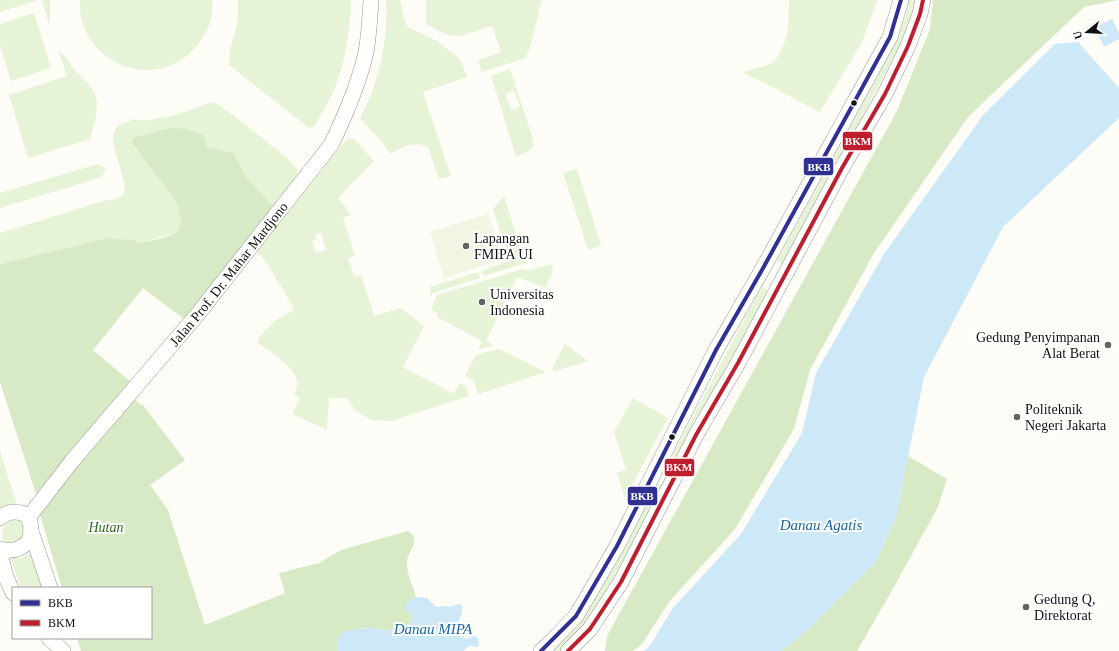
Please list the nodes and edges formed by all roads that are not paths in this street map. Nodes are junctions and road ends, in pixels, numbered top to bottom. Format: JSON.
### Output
{"nodes":[{"id":1,"x":371,"y":0,"type":"edge"},
{"id":2,"x":902,"y":0,"type":"edge"},
{"id":3,"x":923,"y":0,"type":"edge"},
{"id":4,"x":762,"y":270,"type":"junction"},
{"id":5,"x":780,"y":282,"type":"junction"},
{"id":6,"x":655,"y":468,"type":"junction"},
{"id":7,"x":673,"y":479,"type":"junction"},
{"id":8,"x":0,"y":518,"type":"edge"},
{"id":9,"x":30,"y":524,"type":"junction"},
{"id":10,"x":0,"y":549,"type":"edge"},
{"id":11,"x":0,"y":553,"type":"edge"},
{"id":12,"x":50,"y":587,"type":"edge"},
{"id":13,"x":12,"y":591,"type":"edge"},
{"id":14,"x":50,"y":639,"type":"edge"},
{"id":15,"x":66,"y":639,"type":"edge"},
{"id":16,"x":63,"y":651,"type":"edge"},
{"id":17,"x":70,"y":651,"type":"edge"},
{"id":18,"x":542,"y":651,"type":"edge"},
{"id":19,"x":568,"y":651,"type":"edge"}],
"edges":[{"from":1,"to":9,"type":"street","name":"Jalan Prof. Dr. Mahar Mardjono"},
{"from":2,"to":4,"type":"street"},
{"from":3,"to":5,"type":"street"},
{"from":4,"to":5,"type":"street"},
{"from":4,"to":6,"type":"street"},
{"from":5,"to":7,"type":"street"},
{"from":6,"to":7,"type":"street"},
{"from":6,"to":18,"type":"street"},
{"from":7,"to":19,"type":"street"},
{"from":8,"to":9,"type":"street"},
{"from":9,"to":10,"type":"street","name":"Jalan Prof. Dr. Mahar Mardjono"},
{"from":9,"to":12,"type":"street"},
{"from":11,"to":13,"type":"street"},
{"from":14,"to":16,"type":"street"},
{"from":15,"to":17,"type":"street"}]}
